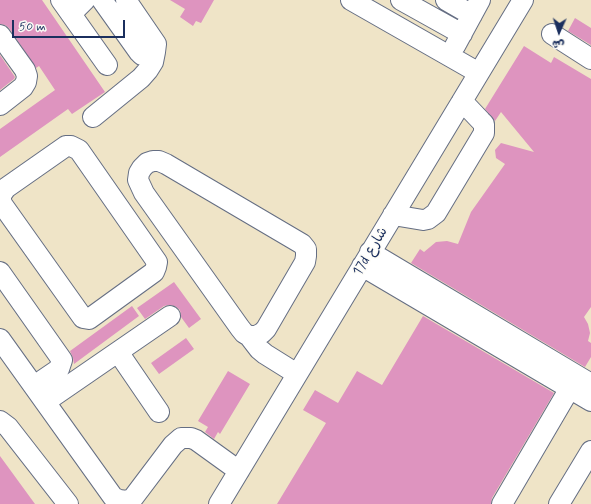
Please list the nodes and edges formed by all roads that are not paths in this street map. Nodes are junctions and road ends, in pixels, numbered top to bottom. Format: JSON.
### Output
{"nodes":[{"id":1,"x":126,"y":0,"type":"edge"},
{"id":2,"x":401,"y":0,"type":"edge"},
{"id":3,"x":446,"y":0,"type":"edge"},
{"id":4,"x":523,"y":0,"type":"edge"},
{"id":5,"x":99,"y":1,"type":"edge"},
{"id":6,"x":359,"y":2,"type":"edge"},
{"id":7,"x":66,"y":7,"type":"edge"},
{"id":8,"x":476,"y":7,"type":"edge"},
{"id":9,"x":462,"y":34,"type":"junction"},
{"id":10,"x":552,"y":34,"type":"dead end"},
{"id":11,"x":0,"y":35,"type":"edge"},
{"id":12,"x":155,"y":52,"type":"junction"},
{"id":13,"x":449,"y":56,"type":"junction"},
{"id":14,"x":591,"y":59,"type":"edge"},
{"id":15,"x":107,"y":65,"type":"dead end"},
{"id":16,"x":479,"y":73,"type":"junction"},
{"id":17,"x":462,"y":101,"type":"junction"},
{"id":18,"x":0,"y":104,"type":"edge"},
{"id":19,"x":93,"y":117,"type":"dead end"},
{"id":20,"x":1,"y":195,"type":"edge"},
{"id":21,"x":393,"y":216,"type":"junction"},
{"id":22,"x":366,"y":259,"type":"junction"},
{"id":23,"x":0,"y":272,"type":"edge"},
{"id":24,"x":170,"y":316,"type":"dead end"},
{"id":25,"x":249,"y":336,"type":"junction"},
{"id":26,"x":0,"y":339,"type":"edge"},
{"id":27,"x":118,"y":352,"type":"junction"},
{"id":28,"x":297,"y":374,"type":"junction"},
{"id":29,"x":591,"y":384,"type":"edge"},
{"id":30,"x":34,"y":386,"type":"junction"},
{"id":31,"x":570,"y":388,"type":"junction"},
{"id":32,"x":591,"y":401,"type":"edge"},
{"id":33,"x":45,"y":402,"type":"junction"},
{"id":34,"x":159,"y":412,"type":"dead end"},
{"id":35,"x":0,"y":421,"type":"edge"},
{"id":36,"x":589,"y":458,"type":"edge"},
{"id":37,"x":239,"y":470,"type":"junction"},
{"id":38,"x":68,"y":504,"type":"edge"},
{"id":39,"x":219,"y":504,"type":"edge"},
{"id":40,"x":502,"y":504,"type":"edge"},
{"id":41,"x":559,"y":504,"type":"edge"}],
"edges":[{"from":1,"to":12,"type":"street"},
{"from":2,"to":9,"type":"street"},
{"from":3,"to":8,"type":"street"},
{"from":4,"to":16,"type":"street","name":"17d شارع"},
{"from":5,"to":7,"type":"street"},
{"from":5,"to":12,"type":"street"},
{"from":6,"to":13,"type":"street"},
{"from":7,"to":15,"type":"street"},
{"from":8,"to":9,"type":"street"},
{"from":9,"to":13,"type":"street"},
{"from":10,"to":14,"type":"street"},
{"from":11,"to":18,"type":"street"},
{"from":12,"to":19,"type":"street"},
{"from":13,"to":16,"type":"street"},
{"from":16,"to":17,"type":"street","name":"17d شارع"},
{"from":17,"to":21,"type":"street","name":"17d شارع"},
{"from":17,"to":21,"type":"street"},
{"from":20,"to":20,"type":"street"},
{"from":21,"to":22,"type":"street","name":"17d شارع"},
{"from":22,"to":28,"type":"street","name":"17d شارع"},
{"from":22,"to":29,"type":"street"},
{"from":22,"to":31,"type":"street"},
{"from":23,"to":30,"type":"street"},
{"from":24,"to":27,"type":"street"},
{"from":25,"to":25,"type":"street"},
{"from":25,"to":28,"type":"street"},
{"from":26,"to":30,"type":"street"},
{"from":27,"to":33,"type":"street"},
{"from":27,"to":34,"type":"street"},
{"from":28,"to":37,"type":"street","name":"17d شارع"},
{"from":30,"to":33,"type":"street"},
{"from":31,"to":32,"type":"street"},
{"from":31,"to":40,"type":"street"},
{"from":33,"to":37,"type":"street"},
{"from":35,"to":38,"type":"street"},
{"from":36,"to":41,"type":"street"},
{"from":37,"to":39,"type":"street","name":"17d شارع"}]}
